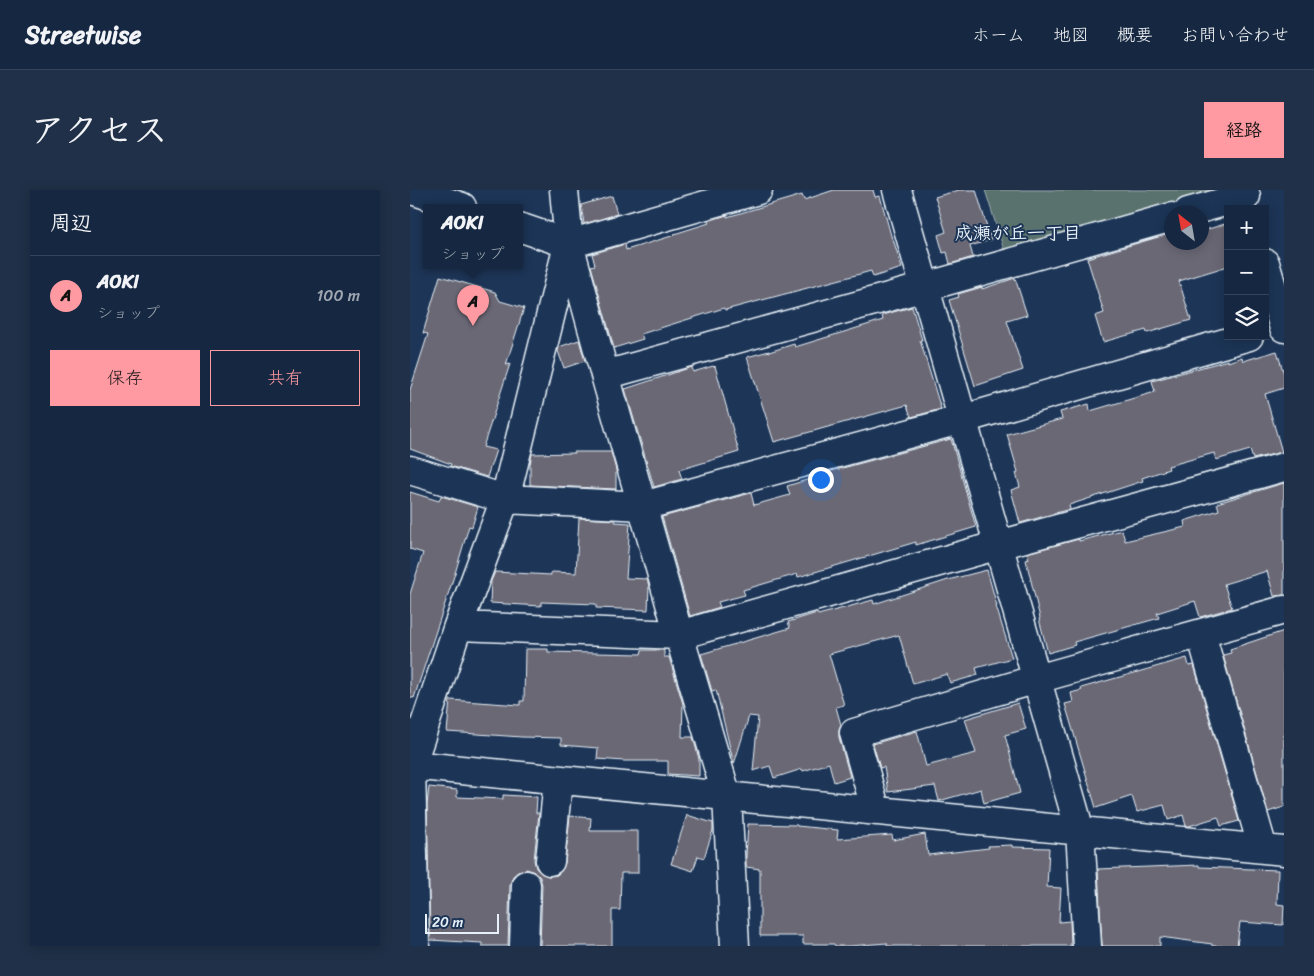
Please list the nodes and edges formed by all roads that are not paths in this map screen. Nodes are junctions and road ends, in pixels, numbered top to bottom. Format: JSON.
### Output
{"nodes":[{"id":1,"x":412,"y":190,"type":"edge"},
{"id":2,"x":564,"y":190,"type":"edge"},
{"id":3,"x":758,"y":190,"type":"edge"},
{"id":4,"x":897,"y":190,"type":"edge"},
{"id":5,"x":1247,"y":198,"type":"edge"},
{"id":6,"x":453,"y":204,"type":"edge"},
{"id":7,"x":1209,"y":207,"type":"edge"},
{"id":8,"x":1164,"y":219,"type":"edge"},
{"id":9,"x":523,"y":228,"type":"edge"},
{"id":10,"x":569,"y":244,"type":"junction"},
{"id":11,"x":1269,"y":276,"type":"edge"},
{"id":12,"x":925,"y":287,"type":"junction"},
{"id":13,"x":1284,"y":327,"type":"edge"},
{"id":14,"x":1269,"y":331,"type":"edge"},
{"id":15,"x":1235,"y":340,"type":"edge"},
{"id":16,"x":605,"y":375,"type":"junction"},
{"id":17,"x":962,"y":419,"type":"junction"},
{"id":18,"x":1284,"y":467,"type":"edge"},
{"id":19,"x":410,"y":470,"type":"edge"},
{"id":20,"x":505,"y":499,"type":"junction"},
{"id":21,"x":643,"y":506,"type":"junction"},
{"id":22,"x":999,"y":545,"type":"junction"},
{"id":23,"x":1284,"y":610,"type":"edge"},
{"id":24,"x":458,"y":626,"type":"junction"},
{"id":25,"x":1200,"y":634,"type":"junction"},
{"id":26,"x":679,"y":635,"type":"junction"},
{"id":27,"x":1037,"y":679,"type":"junction"},
{"id":28,"x":411,"y":766,"type":"edge"},
{"id":29,"x":558,"y":780,"type":"junction"},
{"id":30,"x":728,"y":797,"type":"junction"},
{"id":31,"x":876,"y":811,"type":"junction"},
{"id":32,"x":1080,"y":831,"type":"junction"},
{"id":33,"x":1274,"y":850,"type":"edge"},
{"id":34,"x":550,"y":861,"type":"dead end"},
{"id":35,"x":526,"y":885,"type":"dead end"},
{"id":36,"x":415,"y":946,"type":"edge"},
{"id":37,"x":524,"y":946,"type":"edge"},
{"id":38,"x":735,"y":946,"type":"edge"},
{"id":39,"x":1087,"y":946,"type":"edge"}],
"edges":[{"from":1,"to":6,"type":"street"},
{"from":2,"to":10,"type":"street"},
{"from":3,"to":10,"type":"street"},
{"from":4,"to":12,"type":"street"},
{"from":5,"to":7,"type":"street"},
{"from":8,"to":12,"type":"street"},
{"from":9,"to":10,"type":"street"},
{"from":10,"to":16,"type":"street"},
{"from":10,"to":20,"type":"street"},
{"from":11,"to":13,"type":"street"},
{"from":12,"to":16,"type":"street"},
{"from":12,"to":17,"type":"street"},
{"from":13,"to":14,"type":"street"},
{"from":15,"to":17,"type":"street"},
{"from":16,"to":21,"type":"street"},
{"from":17,"to":21,"type":"street"},
{"from":17,"to":22,"type":"street"},
{"from":18,"to":22,"type":"street"},
{"from":19,"to":20,"type":"street"},
{"from":20,"to":21,"type":"street"},
{"from":20,"to":24,"type":"street"},
{"from":21,"to":26,"type":"street"},
{"from":22,"to":26,"type":"street"},
{"from":22,"to":27,"type":"street"},
{"from":23,"to":25,"type":"street"},
{"from":24,"to":26,"type":"street"},
{"from":24,"to":28,"type":"street"},
{"from":25,"to":27,"type":"street"},
{"from":25,"to":33,"type":"street"},
{"from":26,"to":30,"type":"street"},
{"from":27,"to":31,"type":"street"},
{"from":27,"to":32,"type":"street"},
{"from":28,"to":29,"type":"street"},
{"from":28,"to":36,"type":"street"},
{"from":29,"to":30,"type":"street"},
{"from":29,"to":34,"type":"street"},
{"from":30,"to":31,"type":"street"},
{"from":30,"to":38,"type":"street"},
{"from":31,"to":32,"type":"street"},
{"from":32,"to":33,"type":"street"},
{"from":32,"to":39,"type":"street"},
{"from":35,"to":37,"type":"street"}]}
